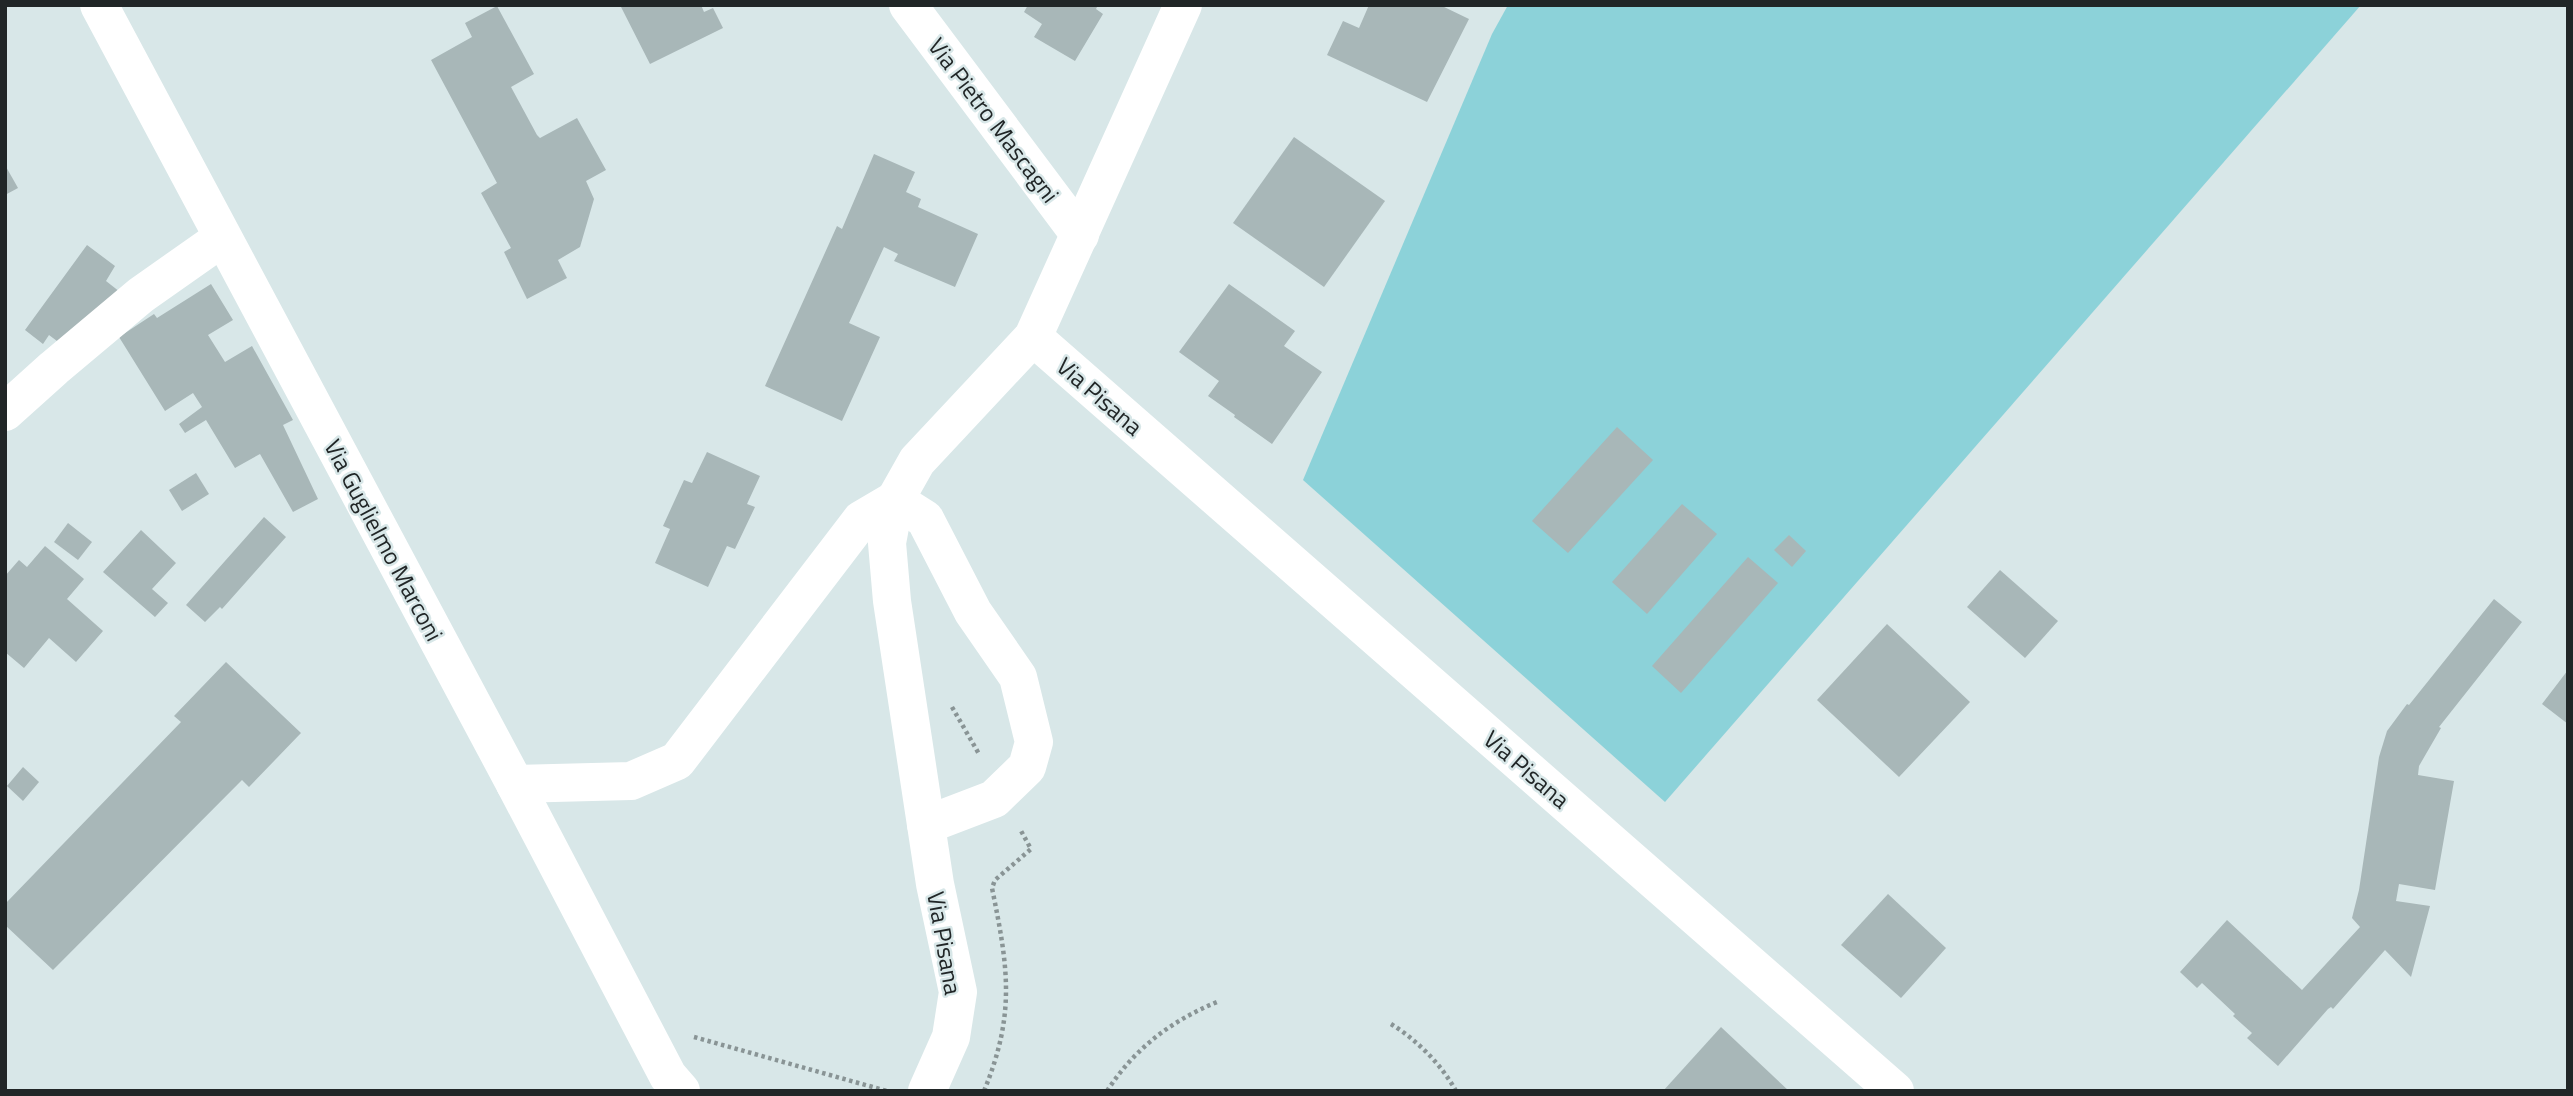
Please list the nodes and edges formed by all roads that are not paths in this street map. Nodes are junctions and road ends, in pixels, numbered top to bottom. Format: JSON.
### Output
{"nodes":[{"id":1,"x":99,"y":5,"type":"edge"},
{"id":2,"x":908,"y":5,"type":"edge"},
{"id":3,"x":1183,"y":5,"type":"edge"},
{"id":4,"x":1080,"y":235,"type":"junction"},
{"id":5,"x":222,"y":238,"type":"junction"},
{"id":6,"x":1033,"y":337,"type":"junction"},
{"id":7,"x":5,"y":412,"type":"edge"},
{"id":8,"x":895,"y":500,"type":"junction"},
{"id":9,"x":515,"y":784,"type":"junction"},
{"id":10,"x":926,"y":825,"type":"junction"},
{"id":11,"x":673,"y":1086,"type":"edge"},
{"id":12,"x":927,"y":1091,"type":"edge"},
{"id":13,"x":1895,"y":1091,"type":"edge"}],
"edges":[{"from":1,"to":5,"type":"street","name":"Via Guglielmo Marconi"},
{"from":2,"to":4,"type":"street","name":"Via Pietro Mascagni"},
{"from":3,"to":4,"type":"street","name":"Via Pisana"},
{"from":4,"to":6,"type":"street","name":"Via Pisana"},
{"from":5,"to":7,"type":"street"},
{"from":5,"to":9,"type":"street","name":"Via Guglielmo Marconi"},
{"from":6,"to":8,"type":"street","name":"Via Pisana"},
{"from":6,"to":13,"type":"street","name":"Via Pisana"},
{"from":8,"to":9,"type":"street"},
{"from":8,"to":10,"type":"street","name":"Via Pisana"},
{"from":8,"to":10,"type":"street"},
{"from":9,"to":11,"type":"street","name":"Via Guglielmo Marconi"},
{"from":10,"to":12,"type":"street","name":"Via Pisana"}]}
